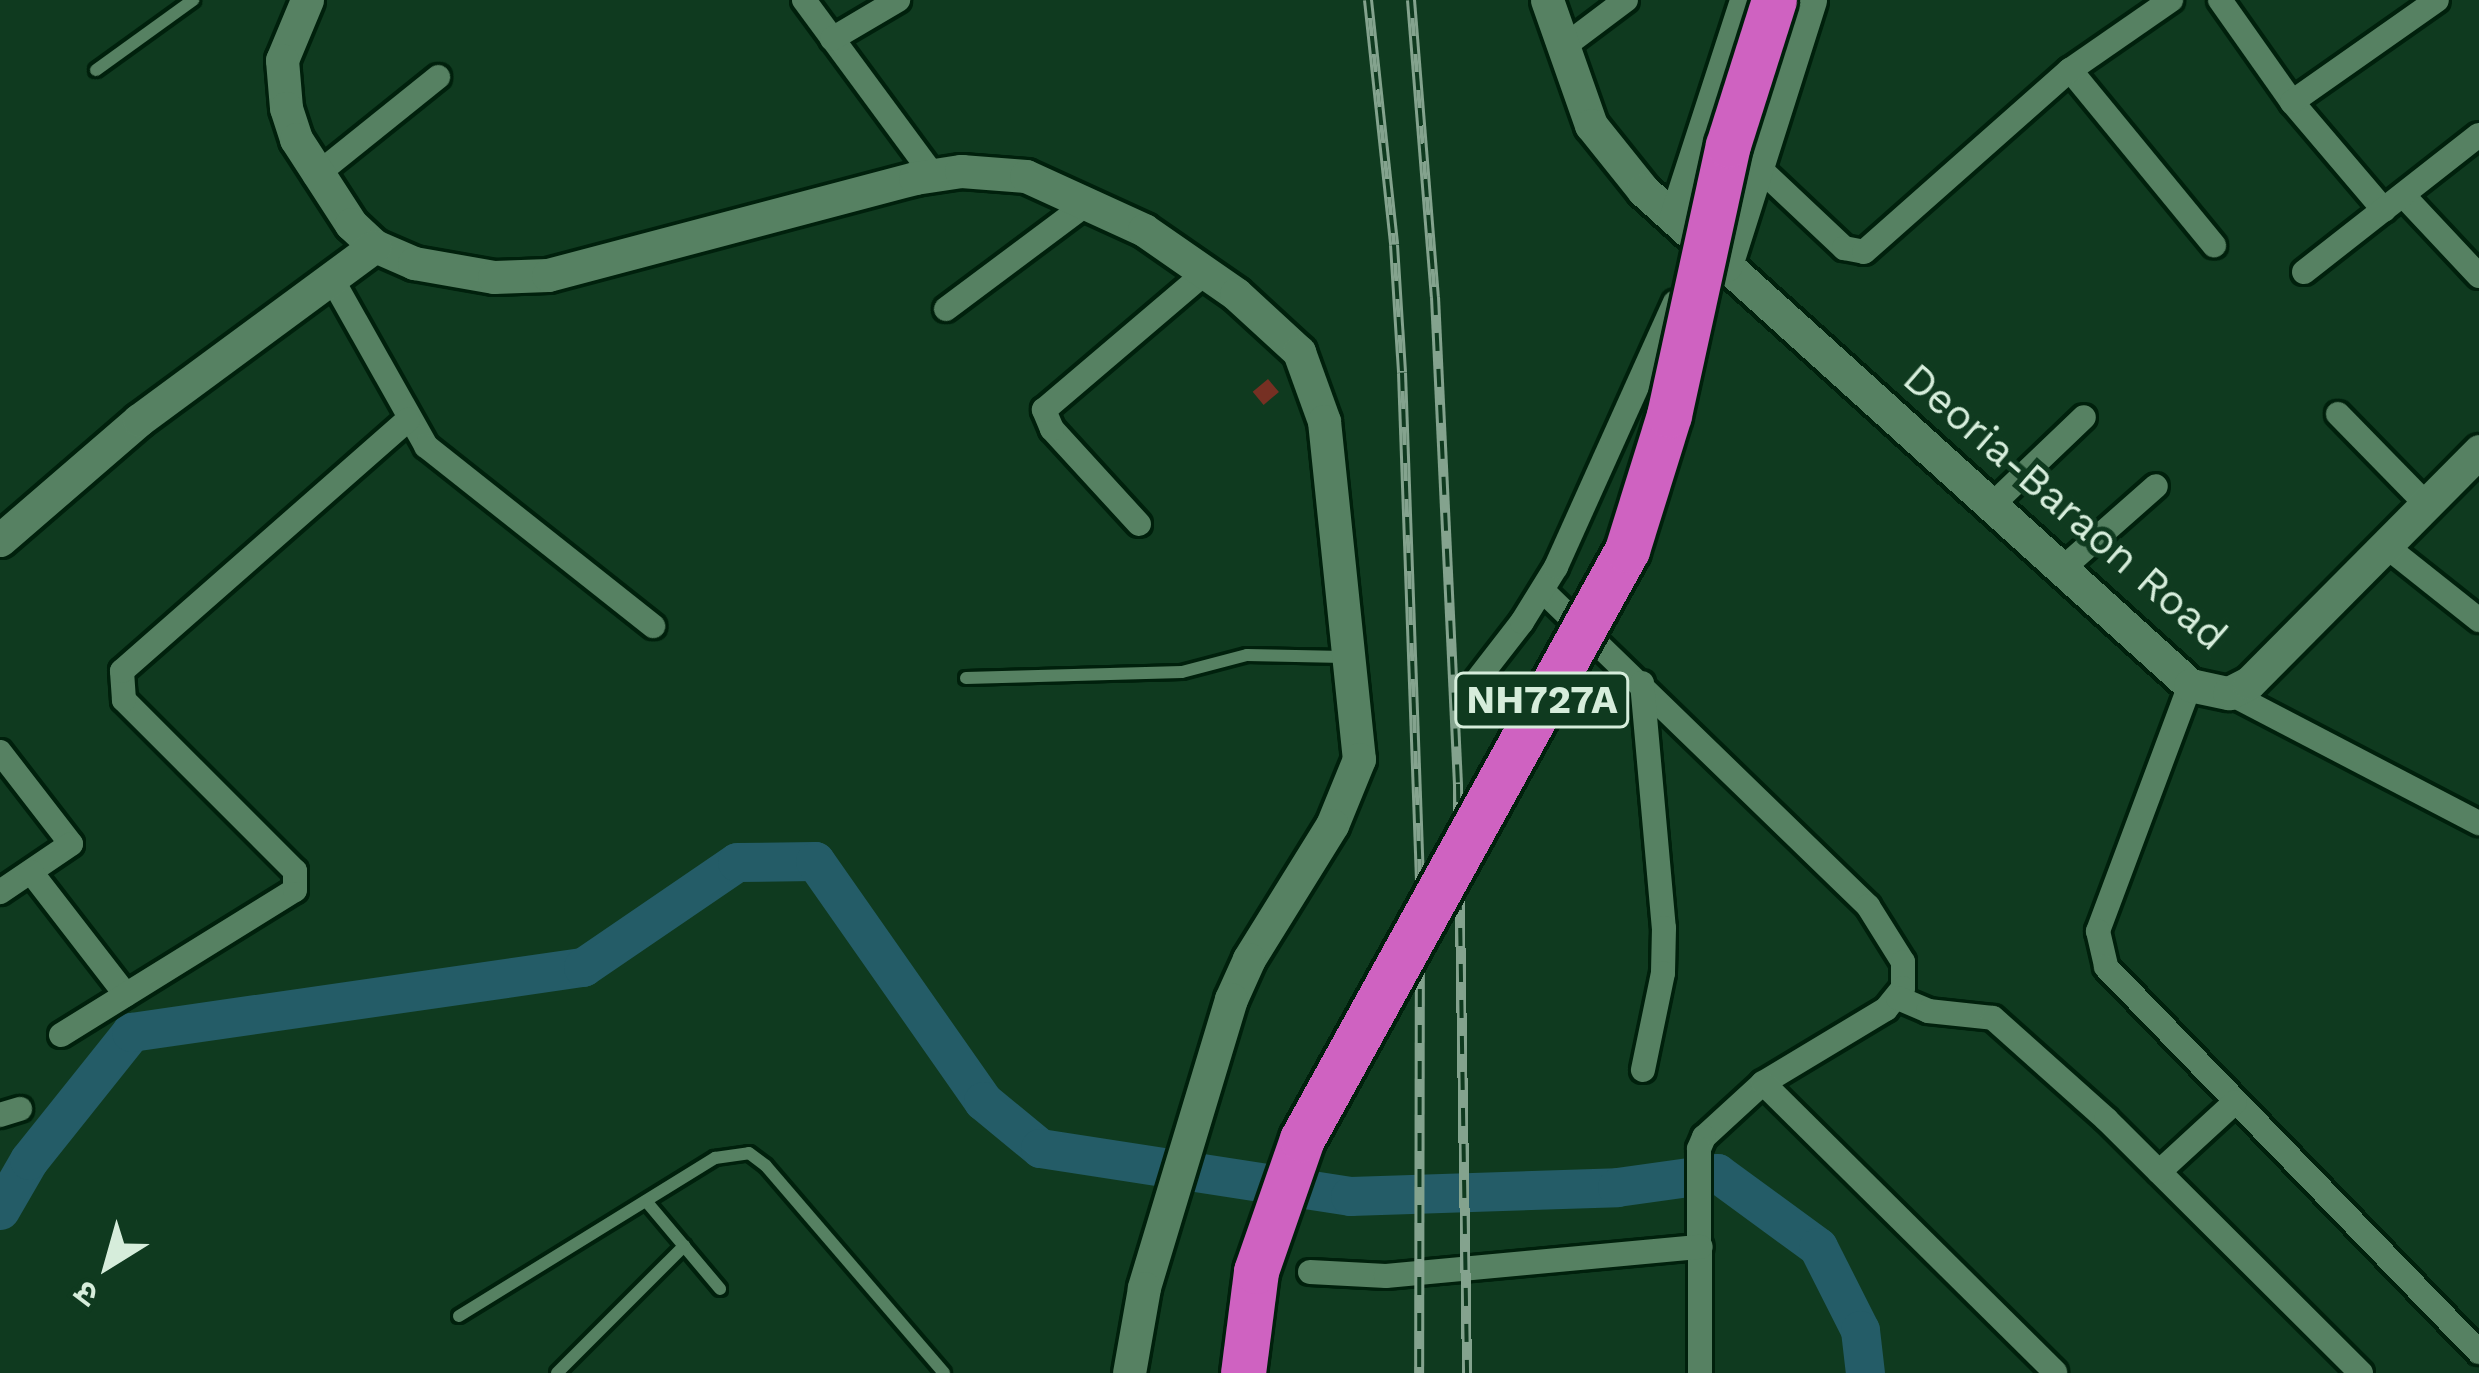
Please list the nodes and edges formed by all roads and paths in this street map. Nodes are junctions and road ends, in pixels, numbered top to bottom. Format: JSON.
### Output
{"nodes":[{"id":1,"x":193,"y":0,"type":"edge"},
{"id":2,"x":307,"y":0,"type":"edge"},
{"id":3,"x":804,"y":0,"type":"edge"},
{"id":4,"x":898,"y":0,"type":"edge"},
{"id":5,"x":1547,"y":0,"type":"edge"},
{"id":6,"x":1626,"y":0,"type":"edge"},
{"id":7,"x":1746,"y":0,"type":"edge"},
{"id":8,"x":1774,"y":0,"type":"edge"},
{"id":9,"x":1810,"y":0,"type":"edge"},
{"id":10,"x":2171,"y":0,"type":"edge"},
{"id":11,"x":2220,"y":0,"type":"edge"},
{"id":12,"x":2437,"y":0,"type":"edge"},
{"id":13,"x":832,"y":39,"type":"junction"},
{"id":14,"x":1562,"y":48,"type":"junction"},
{"id":15,"x":96,"y":70,"type":"dead end"},
{"id":16,"x":2070,"y":70,"type":"junction"},
{"id":17,"x":438,"y":77,"type":"dead end"},
{"id":18,"x":2292,"y":102,"type":"junction"},
{"id":19,"x":2479,"y":135,"type":"edge"},
{"id":20,"x":1757,"y":166,"type":"junction"},
{"id":21,"x":315,"y":176,"type":"junction"},
{"id":22,"x":933,"y":176,"type":"junction"},
{"id":23,"x":1090,"y":202,"type":"junction"},
{"id":24,"x":2394,"y":202,"type":"junction"},
{"id":25,"x":1684,"y":227,"type":"junction"},
{"id":26,"x":2214,"y":245,"type":"dead end"},
{"id":27,"x":375,"y":246,"type":"junction"},
{"id":28,"x":1726,"y":265,"type":"junction"},
{"id":29,"x":1206,"y":272,"type":"junction"},
{"id":30,"x":2304,"y":272,"type":"dead end"},
{"id":31,"x":2479,"y":276,"type":"edge"},
{"id":32,"x":332,"y":279,"type":"junction"},
{"id":33,"x":946,"y":309,"type":"dead end"},
{"id":34,"x":2338,"y":414,"type":"dead end"},
{"id":35,"x":2084,"y":417,"type":"dead end"},
{"id":36,"x":408,"y":420,"type":"junction"},
{"id":37,"x":2479,"y":452,"type":"edge"},
{"id":38,"x":2156,"y":486,"type":"dead end"},
{"id":39,"x":1992,"y":505,"type":"junction"},
{"id":40,"x":2426,"y":505,"type":"junction"},
{"id":41,"x":1139,"y":524,"type":"dead end"},
{"id":42,"x":0,"y":540,"type":"edge"},
{"id":43,"x":2386,"y":546,"type":"junction"},
{"id":44,"x":2062,"y":569,"type":"junction"},
{"id":45,"x":1543,"y":591,"type":"junction"},
{"id":46,"x":2479,"y":620,"type":"edge"},
{"id":47,"x":653,"y":626,"type":"dead end"},
{"id":48,"x":1352,"y":657,"type":"junction"},
{"id":49,"x":966,"y":677,"type":"dead end"},
{"id":50,"x":1642,"y":683,"type":"junction"},
{"id":51,"x":2190,"y":685,"type":"junction"},
{"id":52,"x":1470,"y":689,"type":"dead end"},
{"id":53,"x":2229,"y":693,"type":"junction"},
{"id":54,"x":0,"y":752,"type":"edge"},
{"id":55,"x":2479,"y":823,"type":"edge"},
{"id":56,"x":31,"y":872,"type":"junction"},
{"id":57,"x":0,"y":892,"type":"edge"},
{"id":58,"x":126,"y":995,"type":"junction"},
{"id":59,"x":1898,"y":998,"type":"junction"},
{"id":60,"x":61,"y":1035,"type":"dead end"},
{"id":61,"x":1643,"y":1070,"type":"dead end"},
{"id":62,"x":1762,"y":1083,"type":"junction"},
{"id":63,"x":2235,"y":1102,"type":"junction"},
{"id":64,"x":2159,"y":1172,"type":"junction"},
{"id":65,"x":646,"y":1201,"type":"junction"},
{"id":66,"x":1701,"y":1240,"type":"junction"},
{"id":67,"x":684,"y":1246,"type":"junction"},
{"id":68,"x":1310,"y":1272,"type":"dead end"},
{"id":69,"x":720,"y":1289,"type":"dead end"},
{"id":70,"x":458,"y":1316,"type":"dead end"},
{"id":71,"x":2479,"y":1352,"type":"edge"},
{"id":72,"x":2055,"y":1372,"type":"edge"},
{"id":73,"x":556,"y":1373,"type":"edge"},
{"id":74,"x":944,"y":1373,"type":"edge"},
{"id":75,"x":1129,"y":1373,"type":"edge"},
{"id":76,"x":1243,"y":1373,"type":"edge"},
{"id":77,"x":1700,"y":1373,"type":"edge"},
{"id":78,"x":2361,"y":1373,"type":"edge"}],
"edges":[{"from":1,"to":15,"type":"lane"},
{"from":2,"to":21,"type":"main road"},
{"from":3,"to":13,"type":"street"},
{"from":4,"to":13,"type":"street"},
{"from":5,"to":14,"type":"main road","name":"Deoria-Baraon Road"},
{"from":6,"to":14,"type":"street"},
{"from":7,"to":25,"type":"main road"},
{"from":8,"to":76,"type":"highway","number":"NH727A","bridge":true},
{"from":9,"to":20,"type":"main road"},
{"from":10,"to":16,"type":"street"},
{"from":11,"to":18,"type":"street"},
{"from":12,"to":18,"type":"street"},
{"from":13,"to":22,"type":"street"},
{"from":14,"to":25,"type":"main road","name":"Deoria-Baraon Road"},
{"from":16,"to":20,"type":"street"},
{"from":16,"to":26,"type":"street"},
{"from":17,"to":21,"type":"street"},
{"from":18,"to":24,"type":"street"},
{"from":19,"to":24,"type":"street"},
{"from":20,"to":28,"type":"main road"},
{"from":21,"to":27,"type":"main road"},
{"from":22,"to":23,"type":"main road"},
{"from":22,"to":27,"type":"main road"},
{"from":23,"to":29,"type":"main road"},
{"from":23,"to":33,"type":"street"},
{"from":24,"to":30,"type":"street"},
{"from":24,"to":31,"type":"street"},
{"from":25,"to":28,"type":"main road","name":"Deoria-Baraon Road"},
{"from":25,"to":45,"type":"street"},
{"from":27,"to":32,"type":"main road"},
{"from":28,"to":39,"type":"main road","name":"Deoria-Baraon Road"},
{"from":29,"to":41,"type":"street"},
{"from":29,"to":48,"type":"main road"},
{"from":32,"to":36,"type":"street"},
{"from":32,"to":42,"type":"main road"},
{"from":34,"to":40,"type":"street"},
{"from":35,"to":39,"type":"street"},
{"from":36,"to":47,"type":"street"},
{"from":36,"to":58,"type":"street"},
{"from":37,"to":40,"type":"main road","name":"Deoria-Baraon Road"},
{"from":38,"to":44,"type":"street"},
{"from":39,"to":44,"type":"main road","name":"Deoria-Baraon Road"},
{"from":40,"to":43,"type":"main road","name":"Deoria-Baraon Road"},
{"from":43,"to":46,"type":"street"},
{"from":43,"to":53,"type":"main road","name":"Deoria-Baraon Road"},
{"from":44,"to":51,"type":"main road","name":"Deoria-Baraon Road"},
{"from":45,"to":50,"type":"street"},
{"from":45,"to":52,"type":"street"},
{"from":48,"to":49,"type":"lane"},
{"from":48,"to":75,"type":"main road"},
{"from":50,"to":59,"type":"street"},
{"from":50,"to":61,"type":"street"},
{"from":51,"to":53,"type":"main road","name":"Deoria-Baraon Road"},
{"from":51,"to":63,"type":"street"},
{"from":53,"to":55,"type":"street"},
{"from":54,"to":56,"type":"street"},
{"from":56,"to":57,"type":"street"},
{"from":56,"to":58,"type":"street"},
{"from":58,"to":60,"type":"street"},
{"from":59,"to":62,"type":"street"},
{"from":59,"to":64,"type":"street"},
{"from":62,"to":66,"type":"street"},
{"from":62,"to":72,"type":"street"},
{"from":63,"to":64,"type":"street"},
{"from":63,"to":71,"type":"street"},
{"from":64,"to":78,"type":"street"},
{"from":65,"to":67,"type":"lane"},
{"from":65,"to":70,"type":"lane"},
{"from":65,"to":74,"type":"lane"},
{"from":66,"to":68,"type":"street"},
{"from":66,"to":77,"type":"street"},
{"from":67,"to":69,"type":"lane"},
{"from":67,"to":73,"type":"lane"}]}
